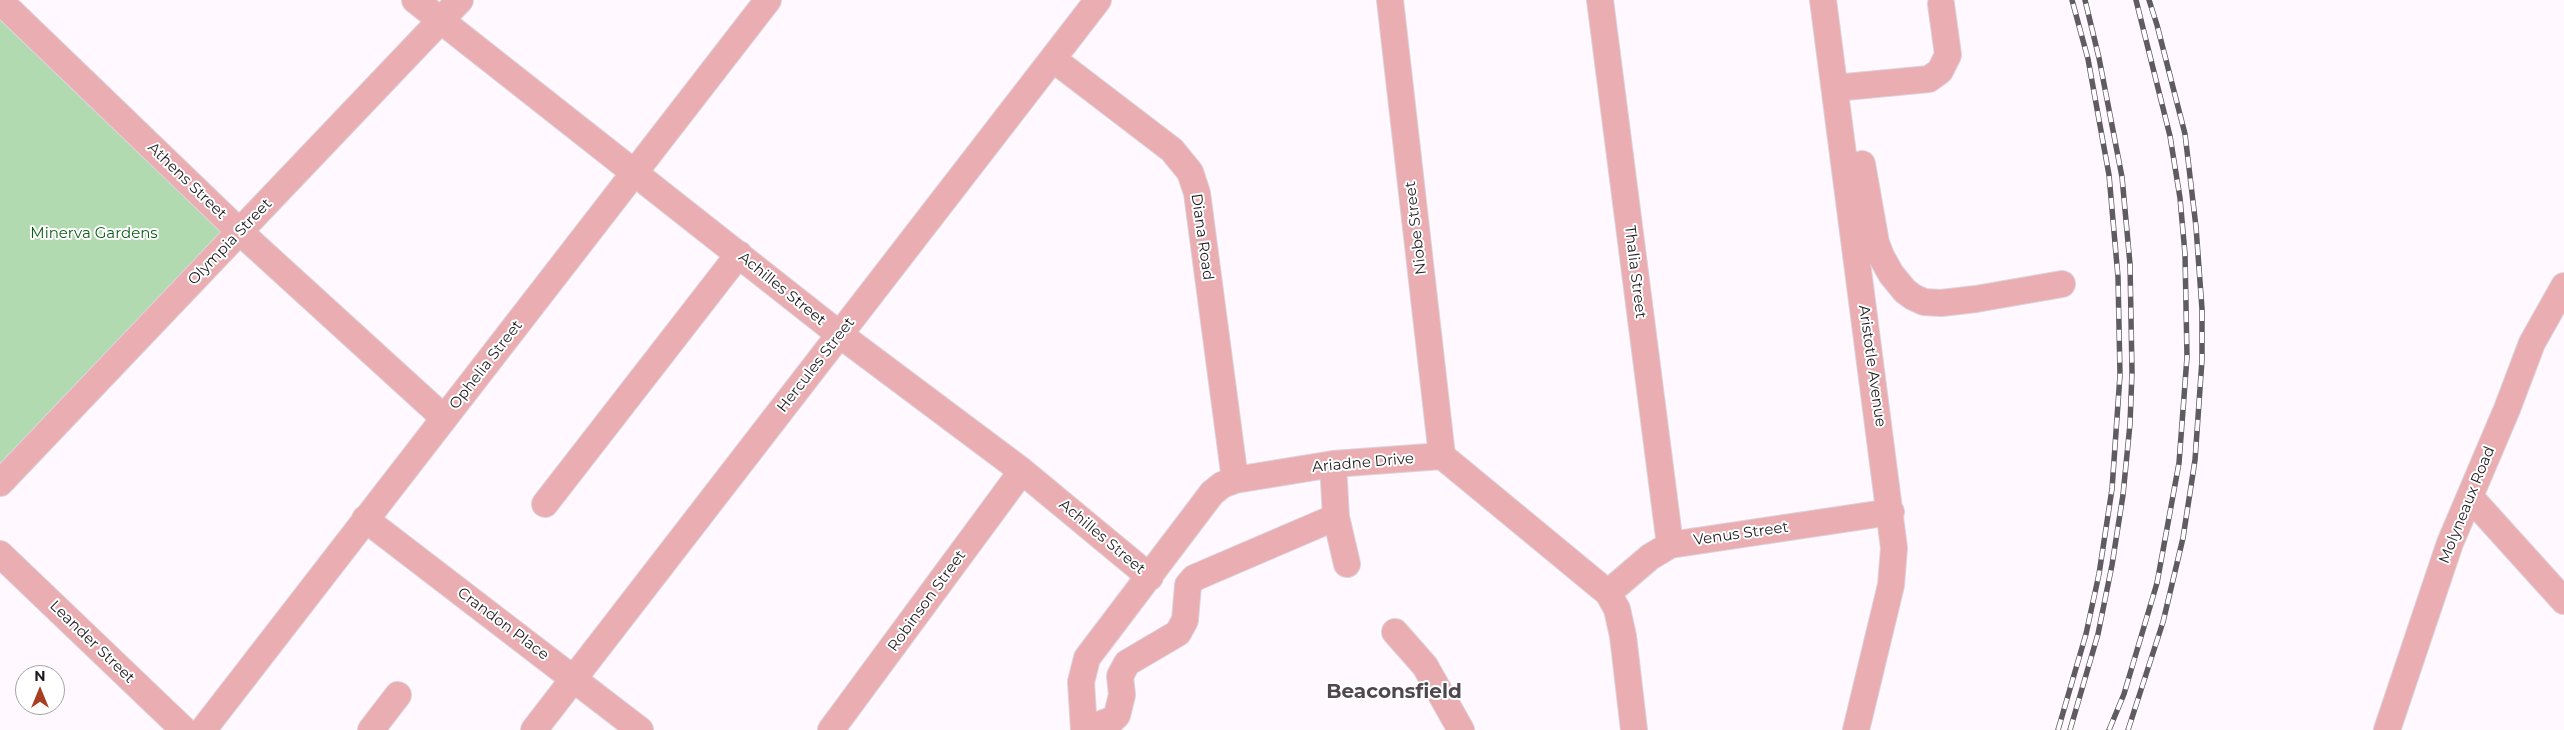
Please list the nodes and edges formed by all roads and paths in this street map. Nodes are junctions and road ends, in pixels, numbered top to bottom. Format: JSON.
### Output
{"nodes":[{"id":1,"x":0,"y":0,"type":"edge"},
{"id":2,"x":415,"y":0,"type":"edge"},
{"id":3,"x":460,"y":0,"type":"edge"},
{"id":4,"x":768,"y":0,"type":"edge"},
{"id":5,"x":1098,"y":0,"type":"edge"},
{"id":6,"x":1390,"y":0,"type":"edge"},
{"id":7,"x":1600,"y":0,"type":"edge"},
{"id":8,"x":1823,"y":0,"type":"edge"},
{"id":9,"x":1941,"y":4,"type":"dead end"},
{"id":10,"x":440,"y":20,"type":"junction"},
{"id":11,"x":1053,"y":59,"type":"junction"},
{"id":12,"x":1841,"y":88,"type":"junction"},
{"id":13,"x":636,"y":172,"type":"junction"},
{"id":14,"x":240,"y":232,"type":"junction"},
{"id":15,"x":739,"y":254,"type":"junction"},
{"id":16,"x":2062,"y":284,"type":"dead end"},
{"id":17,"x":2564,"y":286,"type":"edge"},
{"id":18,"x":839,"y":334,"type":"junction"},
{"id":19,"x":444,"y":418,"type":"junction"},
{"id":20,"x":1442,"y":456,"type":"junction"},
{"id":21,"x":1333,"y":464,"type":"junction"},
{"id":22,"x":1022,"y":471,"type":"junction"},
{"id":23,"x":1235,"y":480,"type":"junction"},
{"id":24,"x":0,"y":483,"type":"edge"},
{"id":25,"x":2470,"y":497,"type":"junction"},
{"id":26,"x":545,"y":504,"type":"dead end"},
{"id":27,"x":1891,"y":512,"type":"junction"},
{"id":28,"x":1336,"y":517,"type":"junction"},
{"id":29,"x":365,"y":519,"type":"junction"},
{"id":30,"x":1670,"y":545,"type":"junction"},
{"id":31,"x":0,"y":554,"type":"edge"},
{"id":32,"x":1347,"y":564,"type":"dead end"},
{"id":33,"x":1150,"y":577,"type":"junction"},
{"id":34,"x":1608,"y":593,"type":"junction"},
{"id":35,"x":2564,"y":600,"type":"edge"},
{"id":36,"x":1395,"y":632,"type":"dead end"},
{"id":37,"x":574,"y":678,"type":"junction"},
{"id":38,"x":398,"y":695,"type":"dead end"},
{"id":39,"x":184,"y":730,"type":"edge"},
{"id":40,"x":204,"y":730,"type":"edge"},
{"id":41,"x":370,"y":730,"type":"edge"},
{"id":42,"x":534,"y":730,"type":"edge"},
{"id":43,"x":640,"y":730,"type":"edge"},
{"id":44,"x":831,"y":730,"type":"edge"},
{"id":45,"x":1084,"y":730,"type":"edge"},
{"id":46,"x":1461,"y":730,"type":"edge"},
{"id":47,"x":1634,"y":730,"type":"edge"},
{"id":48,"x":1856,"y":730,"type":"edge"},
{"id":49,"x":2387,"y":730,"type":"edge"}],
"edges":[{"from":1,"to":14,"type":"street","name":"Athens Street"},
{"from":2,"to":10,"type":"street","name":"Achilles Street"},
{"from":3,"to":10,"type":"street","name":"Olympia Street"},
{"from":4,"to":13,"type":"street","name":"Ophelia Street"},
{"from":5,"to":11,"type":"street","name":"Hercules Street"},
{"from":6,"to":20,"type":"street","name":"Niobe Street"},
{"from":7,"to":30,"type":"street","name":"Thalia Street"},
{"from":8,"to":12,"type":"street","name":"Aristotle Avenue"},
{"from":9,"to":12,"type":"street"},
{"from":10,"to":13,"type":"street","name":"Achilles Street"},
{"from":10,"to":14,"type":"street","name":"Olympia Street"},
{"from":11,"to":18,"type":"street","name":"Hercules Street"},
{"from":11,"to":23,"type":"street","name":"Diana Road"},
{"from":12,"to":16,"type":"street"},
{"from":12,"to":27,"type":"street","name":"Aristotle Avenue"},
{"from":13,"to":15,"type":"street","name":"Achilles Street"},
{"from":13,"to":19,"type":"street","name":"Ophelia Street"},
{"from":14,"to":19,"type":"street","name":"Athens Street"},
{"from":14,"to":24,"type":"street","name":"Olympia Street"},
{"from":15,"to":18,"type":"street","name":"Achilles Street"},
{"from":15,"to":26,"type":"street"},
{"from":17,"to":25,"type":"street","name":"Molyneaux Road"},
{"from":18,"to":22,"type":"street","name":"Achilles Street"},
{"from":18,"to":37,"type":"street","name":"Hercules Street"},
{"from":19,"to":29,"type":"street","name":"Ophelia Street"},
{"from":20,"to":21,"type":"street","name":"Ariadne Drive"},
{"from":20,"to":34,"type":"street"},
{"from":21,"to":23,"type":"street","name":"Ariadne Drive"},
{"from":21,"to":28,"type":"street"},
{"from":22,"to":33,"type":"street","name":"Achilles Street"},
{"from":22,"to":44,"type":"street","name":"Robinson Street"},
{"from":23,"to":33,"type":"street","name":"Ariadne Drive"},
{"from":25,"to":35,"type":"street"},
{"from":25,"to":49,"type":"street","name":"Molyneaux Road"},
{"from":27,"to":30,"type":"street","name":"Venus Street"},
{"from":27,"to":48,"type":"street","name":"Aristotle Avenue"},
{"from":28,"to":32,"type":"street"},
{"from":28,"to":45,"type":"street"},
{"from":29,"to":37,"type":"street","name":"Crandon Place"},
{"from":29,"to":40,"type":"street","name":"Ophelia Street"},
{"from":30,"to":34,"type":"street","name":"Venus Street"},
{"from":31,"to":39,"type":"street","name":"Leander Street"},
{"from":33,"to":45,"type":"street","name":"Ariadne Drive"},
{"from":34,"to":47,"type":"street"},
{"from":36,"to":46,"type":"street"},
{"from":37,"to":42,"type":"street","name":"Hercules Street"},
{"from":37,"to":43,"type":"street","name":"Crandon Place"},
{"from":38,"to":41,"type":"street"}]}
